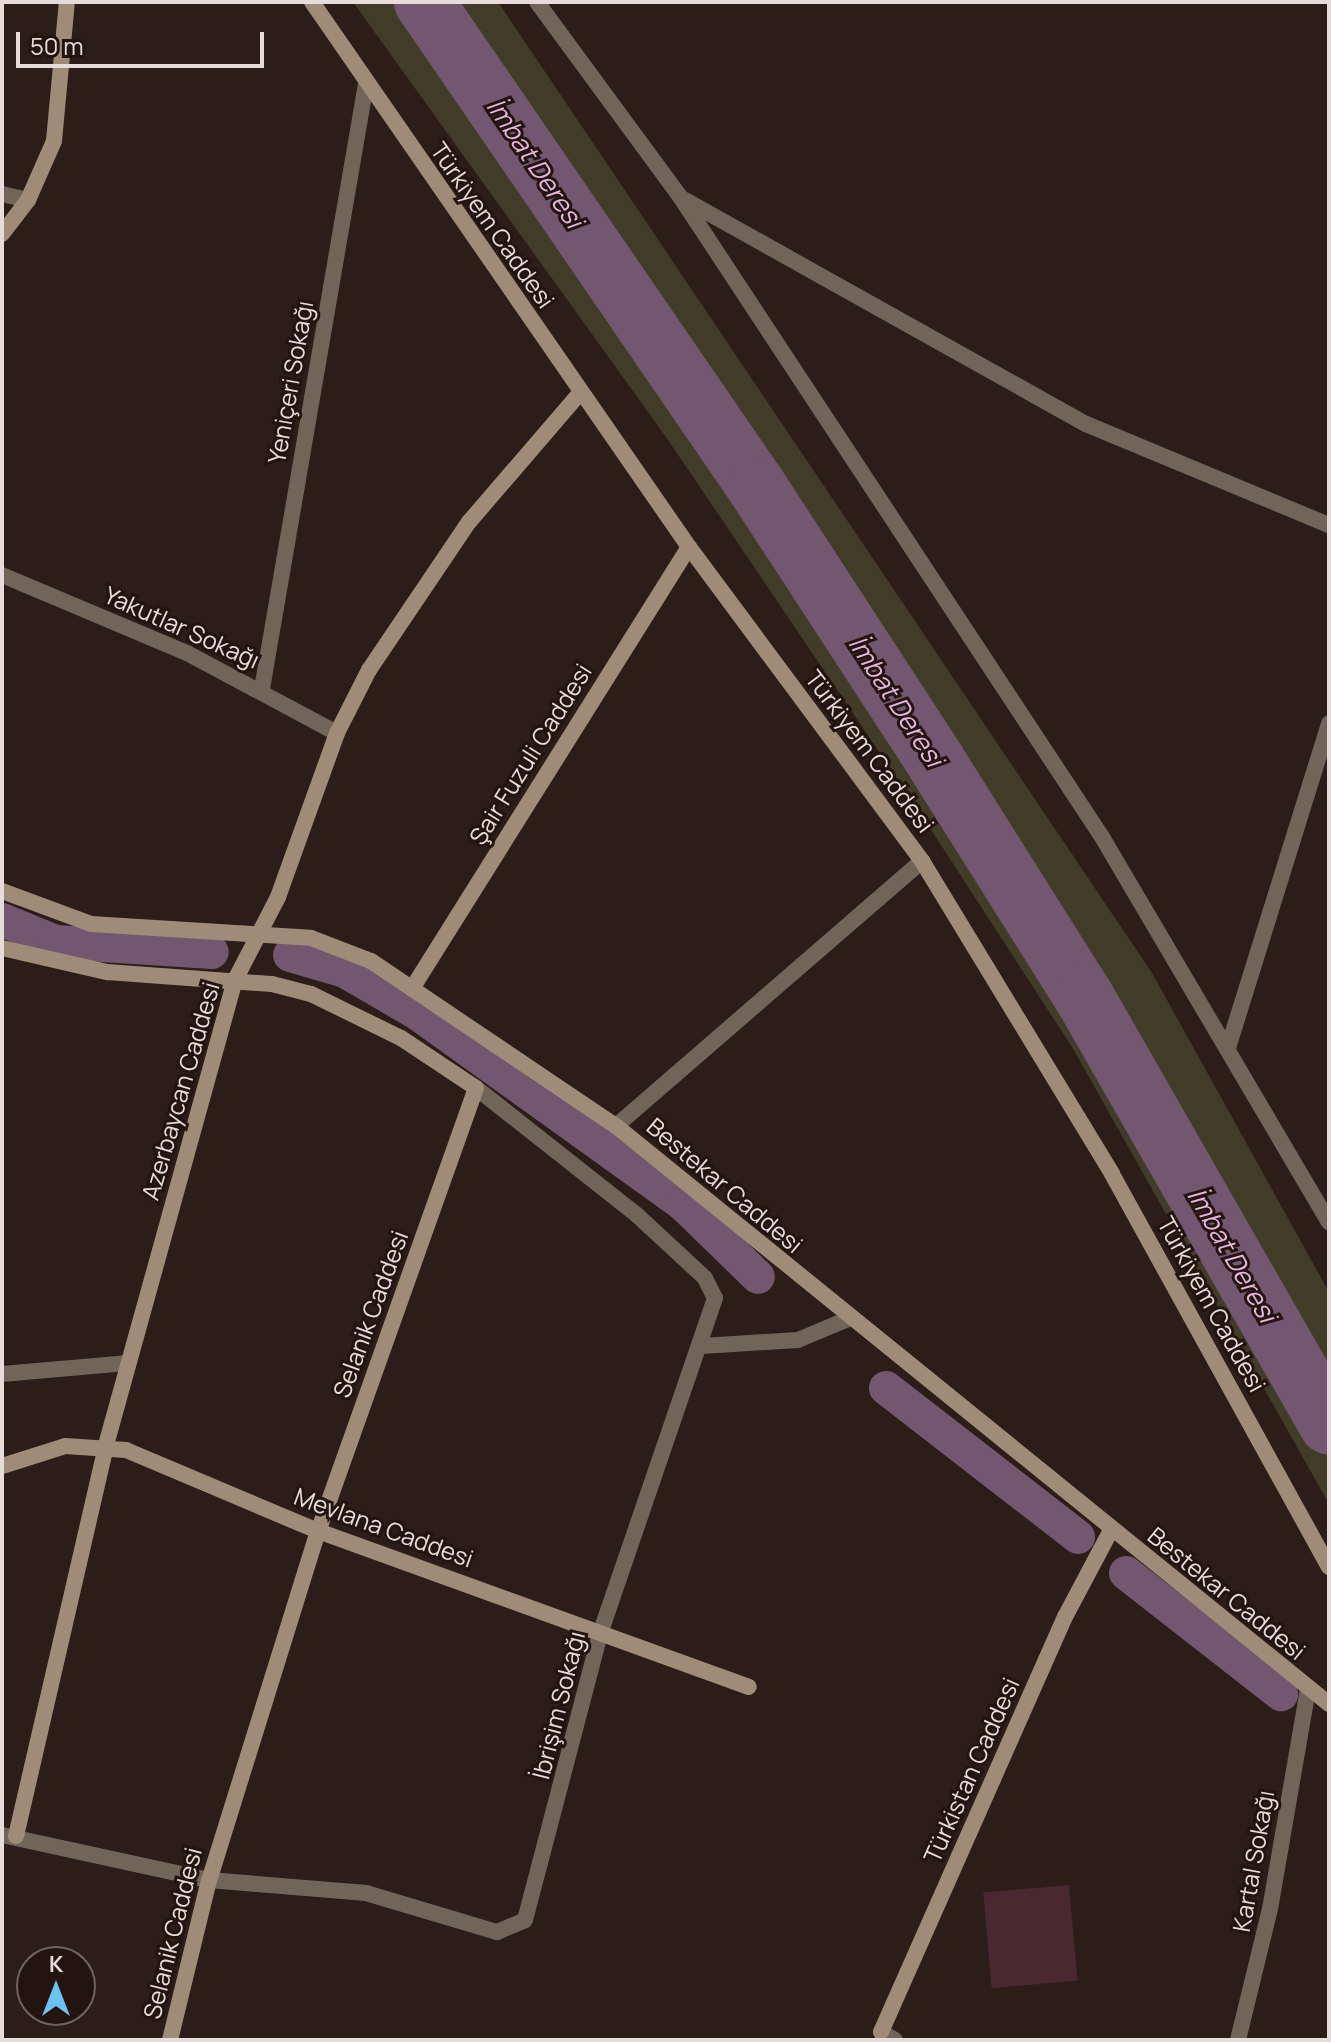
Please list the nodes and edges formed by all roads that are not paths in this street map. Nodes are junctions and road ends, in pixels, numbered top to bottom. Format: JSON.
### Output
{"nodes":[{"id":1,"x":67,"y":2,"type":"edge"},
{"id":2,"x":312,"y":2,"type":"edge"},
{"id":3,"x":537,"y":2,"type":"edge"},
{"id":4,"x":366,"y":84,"type":"junction"},
{"id":5,"x":2,"y":194,"type":"edge"},
{"id":6,"x":681,"y":198,"type":"junction"},
{"id":7,"x":28,"y":200,"type":"junction"},
{"id":8,"x":2,"y":234,"type":"edge"},
{"id":9,"x":580,"y":393,"type":"junction"},
{"id":10,"x":1329,"y":525,"type":"edge"},
{"id":11,"x":689,"y":547,"type":"junction"},
{"id":12,"x":2,"y":575,"type":"edge"},
{"id":13,"x":262,"y":689,"type":"junction"},
{"id":14,"x":1329,"y":723,"type":"edge"},
{"id":15,"x":337,"y":733,"type":"junction"},
{"id":16,"x":922,"y":861,"type":"junction"},
{"id":17,"x":2,"y":891,"type":"edge"},
{"id":18,"x":260,"y":933,"type":"junction"},
{"id":19,"x":2,"y":948,"type":"edge"},
{"id":20,"x":234,"y":982,"type":"junction"},
{"id":21,"x":413,"y":987,"type":"junction"},
{"id":22,"x":1228,"y":1048,"type":"junction"},
{"id":23,"x":476,"y":1088,"type":"junction"},
{"id":24,"x":616,"y":1126,"type":"junction"},
{"id":25,"x":1329,"y":1222,"type":"edge"},
{"id":26,"x":848,"y":1319,"type":"junction"},
{"id":27,"x":702,"y":1346,"type":"junction"},
{"id":28,"x":127,"y":1363,"type":"junction"},
{"id":29,"x":2,"y":1374,"type":"edge"},
{"id":30,"x":106,"y":1445,"type":"junction"},
{"id":31,"x":2,"y":1466,"type":"edge"},
{"id":32,"x":1111,"y":1530,"type":"junction"},
{"id":33,"x":318,"y":1531,"type":"junction"},
{"id":34,"x":1329,"y":1567,"type":"edge"},
{"id":35,"x":601,"y":1631,"type":"junction"},
{"id":36,"x":749,"y":1687,"type":"dead end"},
{"id":37,"x":1308,"y":1689,"type":"junction"},
{"id":38,"x":1329,"y":1704,"type":"edge"},
{"id":39,"x":9,"y":1835,"type":"edge"},
{"id":40,"x":209,"y":1880,"type":"junction"},
{"id":41,"x":888,"y":2036,"type":"edge"},
{"id":42,"x":170,"y":2040,"type":"edge"},
{"id":43,"x":1238,"y":2040,"type":"edge"}],
"edges":[{"from":1,"to":7,"type":"street"},
{"from":2,"to":4,"type":"street","name":"Türkiyem Caddesi"},
{"from":3,"to":6,"type":"street"},
{"from":4,"to":9,"type":"street","name":"Türkiyem Caddesi"},
{"from":4,"to":13,"type":"street","name":"Yeniçeri Sokağı"},
{"from":5,"to":7,"type":"street"},
{"from":6,"to":10,"type":"street"},
{"from":6,"to":22,"type":"street"},
{"from":7,"to":8,"type":"street"},
{"from":9,"to":11,"type":"street","name":"Türkiyem Caddesi"},
{"from":9,"to":15,"type":"street","name":"Azerbaycan Caddesi"},
{"from":11,"to":16,"type":"street","name":"Türkiyem Caddesi"},
{"from":11,"to":21,"type":"street","name":"Şair Fuzuli Caddesi"},
{"from":12,"to":13,"type":"street","name":"Yakutlar Sokağı"},
{"from":13,"to":15,"type":"street","name":"Yakutlar Sokağı"},
{"from":14,"to":22,"type":"street"},
{"from":15,"to":18,"type":"street","name":"Azerbaycan Caddesi"},
{"from":16,"to":24,"type":"street"},
{"from":16,"to":34,"type":"street","name":"Türkiyem Caddesi"},
{"from":17,"to":18,"type":"street","name":"Bestekar Caddesi"},
{"from":18,"to":20,"type":"street","name":"Azerbaycan Caddesi"},
{"from":18,"to":21,"type":"street","name":"Bestekar Caddesi"},
{"from":19,"to":20,"type":"street"},
{"from":20,"to":23,"type":"street"},
{"from":20,"to":28,"type":"street","name":"Azerbaycan Caddesi"},
{"from":21,"to":24,"type":"street","name":"Bestekar Caddesi"},
{"from":22,"to":25,"type":"street"},
{"from":23,"to":27,"type":"street","name":"İbrişim Sokağı"},
{"from":23,"to":33,"type":"street","name":"Selanik Caddesi"},
{"from":24,"to":26,"type":"street","name":"Bestekar Caddesi"},
{"from":26,"to":27,"type":"street"},
{"from":26,"to":32,"type":"street","name":"Bestekar Caddesi"},
{"from":27,"to":35,"type":"street","name":"İbrişim Sokağı"},
{"from":28,"to":29,"type":"street"},
{"from":28,"to":30,"type":"street","name":"Azerbaycan Caddesi"},
{"from":30,"to":31,"type":"street","name":"Mevlana Caddesi"},
{"from":30,"to":33,"type":"street","name":"Mevlana Caddesi"},
{"from":30,"to":39,"type":"street","name":"Azerbaycan Caddesi"},
{"from":32,"to":37,"type":"street","name":"Bestekar Caddesi"},
{"from":32,"to":41,"type":"street","name":"Türkistan Caddesi"},
{"from":33,"to":35,"type":"street","name":"Mevlana Caddesi"},
{"from":33,"to":40,"type":"street","name":"Selanik Caddesi"},
{"from":35,"to":36,"type":"street","name":"Mevlana Caddesi"},
{"from":35,"to":40,"type":"street","name":"İbrişim Sokağı"},
{"from":37,"to":38,"type":"street","name":"Bestekar Caddesi"},
{"from":37,"to":43,"type":"street","name":"Kartal Sokağı"},
{"from":39,"to":40,"type":"street","name":"İbrişim Sokağı"},
{"from":40,"to":42,"type":"street","name":"Selanik Caddesi"}]}
